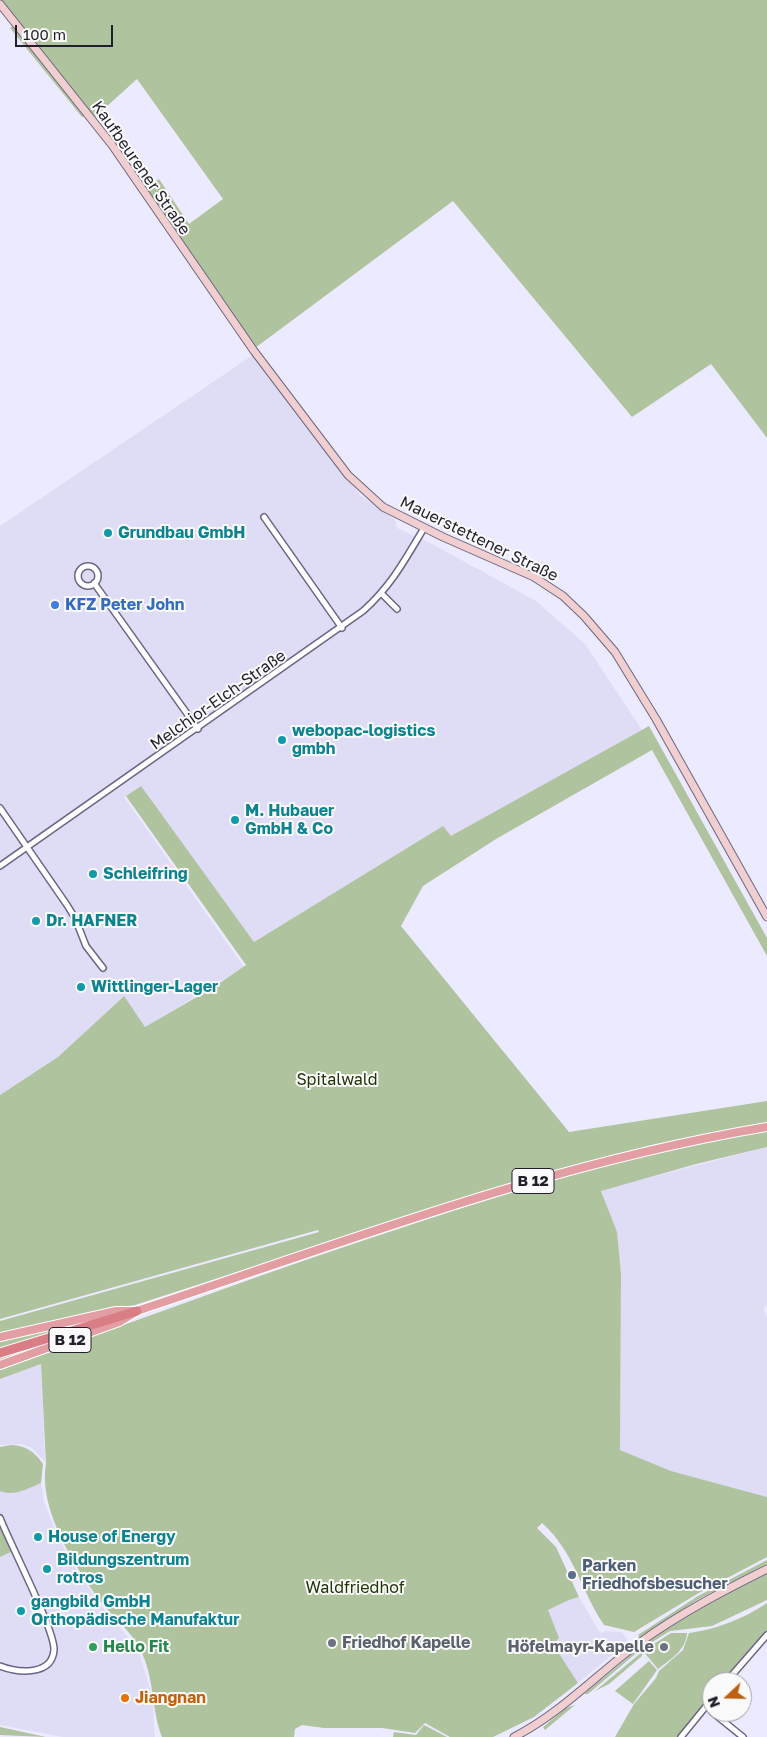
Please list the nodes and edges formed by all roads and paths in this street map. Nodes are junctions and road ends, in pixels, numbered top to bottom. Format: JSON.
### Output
{"nodes":[{"id":1,"x":0,"y":4,"type":"edge"},
{"id":2,"x":254,"y":351,"type":"joint"},
{"id":3,"x":264,"y":517,"type":"dead end"},
{"id":4,"x":424,"y":528,"type":"junction"},
{"id":5,"x":94,"y":583,"type":"dead end"},
{"id":6,"x":382,"y":594,"type":"junction"},
{"id":7,"x":397,"y":609,"type":"dead end"},
{"id":8,"x":342,"y":628,"type":"junction"},
{"id":9,"x":198,"y":729,"type":"junction"},
{"id":10,"x":0,"y":808,"type":"edge"},
{"id":11,"x":27,"y":849,"type":"junction"},
{"id":12,"x":0,"y":866,"type":"edge"},
{"id":13,"x":767,"y":917,"type":"edge"},
{"id":14,"x":103,"y":968,"type":"dead end"},
{"id":15,"x":767,"y":1127,"type":"edge"},
{"id":16,"x":137,"y":1310,"type":"junction"},
{"id":17,"x":0,"y":1337,"type":"edge"},
{"id":18,"x":0,"y":1353,"type":"edge"},
{"id":19,"x":0,"y":1366,"type":"edge"},
{"id":20,"x":0,"y":1518,"type":"edge"},
{"id":21,"x":767,"y":1568,"type":"edge"},
{"id":22,"x":767,"y":1635,"type":"edge"},
{"id":23,"x":0,"y":1666,"type":"edge"},
{"id":24,"x":735,"y":1672,"type":"edge"},
{"id":25,"x":702,"y":1712,"type":"edge"},
{"id":26,"x":724,"y":1722,"type":"edge"},
{"id":27,"x":514,"y":1737,"type":"edge"},
{"id":28,"x":681,"y":1737,"type":"edge"},
{"id":29,"x":743,"y":1737,"type":"edge"}],
"edges":[{"from":1,"to":2,"type":"main road","name":"Kaufbeurener Straße"},
{"from":2,"to":4,"type":"main road","name":"Mauerstettener Straße"},
{"from":3,"to":8,"type":"street"},
{"from":4,"to":6,"type":"street","name":"Melchior-Elch-Straße"},
{"from":4,"to":13,"type":"main road","name":"Mauerstettener Straße"},
{"from":5,"to":9,"type":"street"},
{"from":6,"to":7,"type":"street"},
{"from":6,"to":8,"type":"street","name":"Melchior-Elch-Straße"},
{"from":8,"to":9,"type":"street","name":"Melchior-Elch-Straße"},
{"from":9,"to":11,"type":"street","name":"Melchior-Elch-Straße"},
{"from":10,"to":11,"type":"street"},
{"from":11,"to":12,"type":"street","name":"Melchior-Elch-Straße"},
{"from":11,"to":14,"type":"street"},
{"from":15,"to":16,"type":"main road","number":"B 12"},
{"from":16,"to":17,"type":"main road"},
{"from":16,"to":18,"type":"highway","number":"B 12"},
{"from":16,"to":19,"type":"main road","number":"B 12"},
{"from":20,"to":23,"type":"street"},
{"from":21,"to":27,"type":"main road"},
{"from":22,"to":24,"type":"street"},
{"from":25,"to":28,"type":"street"},
{"from":26,"to":29,"type":"street"}]}
